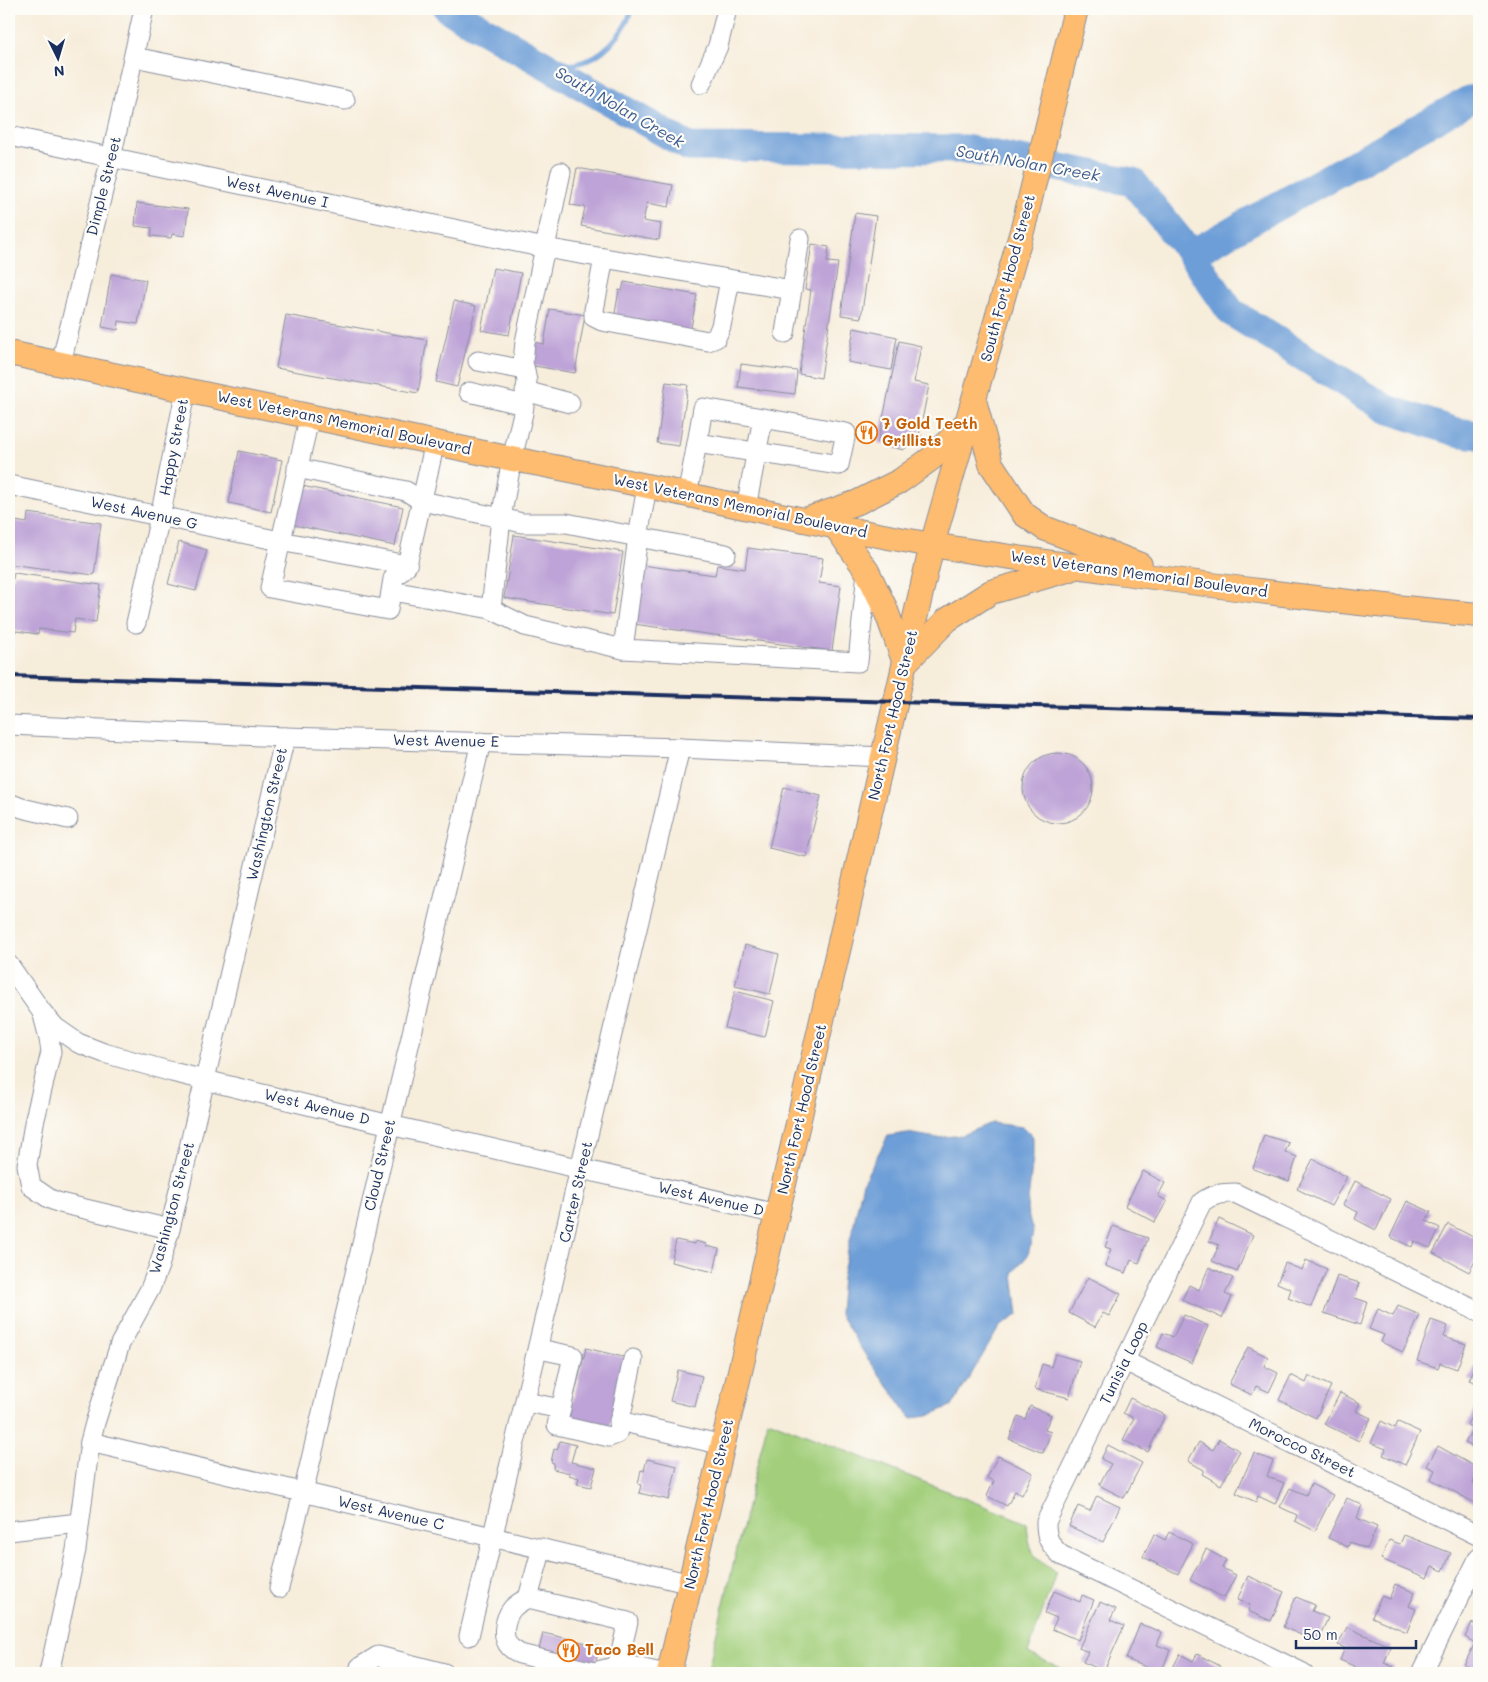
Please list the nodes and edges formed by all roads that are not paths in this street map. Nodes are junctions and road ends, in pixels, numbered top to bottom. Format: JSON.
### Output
{"nodes":[{"id":1,"x":144,"y":9,"type":"edge"},
{"id":2,"x":727,"y":9,"type":"edge"},
{"id":3,"x":1076,"y":9,"type":"edge"},
{"id":4,"x":134,"y":56,"type":"junction"},
{"id":5,"x":702,"y":84,"type":"dead end"},
{"id":6,"x":345,"y":100,"type":"dead end"},
{"id":7,"x":9,"y":136,"type":"edge"},
{"id":8,"x":111,"y":158,"type":"junction"},
{"id":9,"x":561,"y":172,"type":"dead end"},
{"id":10,"x":800,"y":239,"type":"dead end"},
{"id":11,"x":545,"y":248,"type":"junction"},
{"id":12,"x":604,"y":258,"type":"junction"},
{"id":13,"x":730,"y":280,"type":"junction"},
{"id":14,"x":792,"y":290,"type":"junction"},
{"id":15,"x":785,"y":333,"type":"dead end"},
{"id":16,"x":9,"y":352,"type":"edge"},
{"id":17,"x":478,"y":361,"type":"dead end"},
{"id":18,"x":61,"y":363,"type":"junction"},
{"id":19,"x":525,"y":370,"type":"junction"},
{"id":20,"x":186,"y":389,"type":"junction"},
{"id":21,"x":469,"y":392,"type":"dead end"},
{"id":22,"x":525,"y":398,"type":"junction"},
{"id":23,"x":974,"y":400,"type":"junction"},
{"id":24,"x":570,"y":402,"type":"dead end"},
{"id":25,"x":310,"y":415,"type":"junction"},
{"id":26,"x":763,"y":418,"type":"junction"},
{"id":27,"x":966,"y":423,"type":"junction"},
{"id":28,"x":435,"y":442,"type":"junction"},
{"id":29,"x":697,"y":443,"type":"junction"},
{"id":30,"x":757,"y":452,"type":"junction"},
{"id":31,"x":512,"y":458,"type":"junction"},
{"id":32,"x":297,"y":468,"type":"junction"},
{"id":33,"x":9,"y":485,"type":"edge"},
{"id":34,"x":647,"y":487,"type":"junction"},
{"id":35,"x":687,"y":496,"type":"junction"},
{"id":36,"x":422,"y":501,"type":"junction"},
{"id":37,"x":746,"y":508,"type":"junction"},
{"id":38,"x":160,"y":517,"type":"junction"},
{"id":39,"x":502,"y":518,"type":"junction"},
{"id":40,"x":803,"y":521,"type":"junction"},
{"id":41,"x":836,"y":527,"type":"junction"},
{"id":42,"x":638,"y":537,"type":"junction"},
{"id":43,"x":280,"y":541,"type":"junction"},
{"id":44,"x":932,"y":545,"type":"junction"},
{"id":45,"x":726,"y":554,"type":"dead end"},
{"id":46,"x":407,"y":565,"type":"junction"},
{"id":47,"x":1078,"y":566,"type":"junction"},
{"id":48,"x":867,"y":571,"type":"junction"},
{"id":49,"x":1179,"y":581,"type":"junction"},
{"id":50,"x":392,"y":591,"type":"junction"},
{"id":51,"x":491,"y":609,"type":"junction"},
{"id":52,"x":1479,"y":614,"type":"edge"},
{"id":53,"x":136,"y":622,"type":"dead end"},
{"id":54,"x":623,"y":649,"type":"junction"},
{"id":55,"x":905,"y":663,"type":"junction"},
{"id":56,"x":9,"y":725,"type":"edge"},
{"id":57,"x":285,"y":737,"type":"junction"},
{"id":58,"x":481,"y":742,"type":"junction"},
{"id":59,"x":680,"y":748,"type":"junction"},
{"id":60,"x":884,"y":757,"type":"junction"},
{"id":61,"x":9,"y":803,"type":"edge"},
{"id":62,"x":68,"y":818,"type":"dead end"},
{"id":63,"x":9,"y":965,"type":"edge"},
{"id":64,"x":42,"y":1012,"type":"junction"},
{"id":65,"x":204,"y":1079,"type":"junction"},
{"id":66,"x":390,"y":1125,"type":"junction"},
{"id":67,"x":582,"y":1168,"type":"junction"},
{"id":68,"x":778,"y":1214,"type":"junction"},
{"id":69,"x":170,"y":1229,"type":"junction"},
{"id":70,"x":1479,"y":1312,"type":"edge"},
{"id":71,"x":539,"y":1349,"type":"junction"},
{"id":72,"x":633,"y":1359,"type":"dead end"},
{"id":73,"x":1125,"y":1361,"type":"junction"},
{"id":74,"x":526,"y":1402,"type":"junction"},
{"id":75,"x":561,"y":1409,"type":"junction"},
{"id":76,"x":619,"y":1422,"type":"junction"},
{"id":77,"x":90,"y":1442,"type":"junction"},
{"id":78,"x":723,"y":1444,"type":"junction"},
{"id":79,"x":303,"y":1492,"type":"junction"},
{"id":80,"x":79,"y":1523,"type":"junction"},
{"id":81,"x":9,"y":1532,"type":"edge"},
{"id":82,"x":1479,"y":1536,"type":"edge"},
{"id":83,"x":494,"y":1537,"type":"junction"},
{"id":84,"x":542,"y":1548,"type":"junction"},
{"id":85,"x":1479,"y":1557,"type":"edge"},
{"id":86,"x":691,"y":1584,"type":"junction"},
{"id":87,"x":279,"y":1588,"type":"dead end"},
{"id":88,"x":528,"y":1598,"type":"junction"},
{"id":89,"x":469,"y":1636,"type":"dead end"},
{"id":90,"x":618,"y":1663,"type":"junction"},
{"id":91,"x":49,"y":1673,"type":"edge"},
{"id":92,"x":359,"y":1673,"type":"edge"},
{"id":93,"x":444,"y":1673,"type":"edge"},
{"id":94,"x":661,"y":1673,"type":"edge"},
{"id":95,"x":669,"y":1673,"type":"edge"},
{"id":96,"x":1303,"y":1673,"type":"edge"},
{"id":97,"x":1422,"y":1673,"type":"edge"}],
"edges":[{"from":1,"to":4,"type":"street","name":"Dimple Street"},
{"from":2,"to":5,"type":"street"},
{"from":3,"to":23,"type":"main road","name":"South Fort Hood Street"},
{"from":4,"to":6,"type":"street"},
{"from":4,"to":8,"type":"street","name":"Dimple Street"},
{"from":7,"to":8,"type":"street","name":"West Avenue I"},
{"from":8,"to":11,"type":"street","name":"West Avenue I"},
{"from":8,"to":18,"type":"street","name":"Dimple Street"},
{"from":9,"to":11,"type":"street"},
{"from":10,"to":14,"type":"street"},
{"from":11,"to":12,"type":"street","name":"West Avenue I"},
{"from":11,"to":19,"type":"street"},
{"from":12,"to":13,"type":"street","name":"West Avenue I"},
{"from":12,"to":13,"type":"street"},
{"from":13,"to":14,"type":"street","name":"West Avenue I"},
{"from":14,"to":15,"type":"street"},
{"from":16,"to":18,"type":"main road","name":"West Veterans Memorial Boulevard"},
{"from":17,"to":19,"type":"street"},
{"from":18,"to":20,"type":"main road","name":"West Veterans Memorial Boulevard"},
{"from":19,"to":22,"type":"street"},
{"from":20,"to":25,"type":"main road","name":"West Veterans Memorial Boulevard"},
{"from":20,"to":38,"type":"street","name":"Happy Street"},
{"from":21,"to":22,"type":"street"},
{"from":22,"to":24,"type":"street"},
{"from":22,"to":31,"type":"street"},
{"from":23,"to":27,"type":"main road","name":"South Fort Hood Street"},
{"from":23,"to":49,"type":"main road"},
{"from":25,"to":28,"type":"main road","name":"West Veterans Memorial Boulevard"},
{"from":25,"to":32,"type":"street"},
{"from":26,"to":29,"type":"street"},
{"from":26,"to":30,"type":"street"},
{"from":26,"to":30,"type":"street"},
{"from":27,"to":40,"type":"main road"},
{"from":27,"to":44,"type":"main road","name":"South Fort Hood Street"},
{"from":28,"to":31,"type":"main road","name":"West Veterans Memorial Boulevard"},
{"from":28,"to":36,"type":"street"},
{"from":29,"to":30,"type":"street"},
{"from":29,"to":35,"type":"street"},
{"from":30,"to":37,"type":"street"},
{"from":31,"to":34,"type":"main road","name":"West Veterans Memorial Boulevard"},
{"from":31,"to":39,"type":"street"},
{"from":32,"to":36,"type":"street"},
{"from":32,"to":43,"type":"street"},
{"from":33,"to":38,"type":"street","name":"West Avenue G"},
{"from":34,"to":35,"type":"main road","name":"West Veterans Memorial Boulevard"},
{"from":34,"to":42,"type":"street"},
{"from":35,"to":37,"type":"main road","name":"West Veterans Memorial Boulevard"},
{"from":36,"to":39,"type":"street"},
{"from":36,"to":46,"type":"street"},
{"from":37,"to":40,"type":"main road","name":"West Veterans Memorial Boulevard"},
{"from":38,"to":43,"type":"street","name":"West Avenue G"},
{"from":38,"to":53,"type":"street","name":"Happy Street"},
{"from":39,"to":42,"type":"street"},
{"from":39,"to":51,"type":"street"},
{"from":40,"to":41,"type":"main road","name":"West Veterans Memorial Boulevard"},
{"from":41,"to":44,"type":"main road","name":"West Veterans Memorial Boulevard"},
{"from":41,"to":48,"type":"main road"},
{"from":42,"to":45,"type":"street"},
{"from":42,"to":54,"type":"street"},
{"from":43,"to":46,"type":"street","name":"West Avenue G"},
{"from":43,"to":50,"type":"street"},
{"from":44,"to":47,"type":"main road","name":"West Veterans Memorial Boulevard"},
{"from":44,"to":55,"type":"main road","name":"North Fort Hood Street"},
{"from":46,"to":50,"type":"street"},
{"from":47,"to":49,"type":"main road","name":"West Veterans Memorial Boulevard"},
{"from":47,"to":55,"type":"main road"},
{"from":48,"to":54,"type":"street"},
{"from":48,"to":55,"type":"main road"},
{"from":49,"to":52,"type":"main road","name":"West Veterans Memorial Boulevard"},
{"from":50,"to":51,"type":"street"},
{"from":51,"to":54,"type":"street"},
{"from":55,"to":60,"type":"main road","name":"North Fort Hood Street"},
{"from":56,"to":57,"type":"street","name":"West Avenue E"},
{"from":57,"to":58,"type":"street","name":"West Avenue E"},
{"from":57,"to":65,"type":"street","name":"Washington Street"},
{"from":58,"to":59,"type":"street","name":"West Avenue E"},
{"from":58,"to":66,"type":"street","name":"Cloud Street"},
{"from":59,"to":60,"type":"street","name":"West Avenue E"},
{"from":59,"to":67,"type":"street","name":"Carter Street"},
{"from":60,"to":68,"type":"main road","name":"North Fort Hood Street"},
{"from":61,"to":62,"type":"street"},
{"from":63,"to":64,"type":"street","name":"West Avenue D"},
{"from":64,"to":65,"type":"street","name":"West Avenue D"},
{"from":64,"to":69,"type":"street"},
{"from":65,"to":66,"type":"street","name":"West Avenue D"},
{"from":65,"to":69,"type":"street","name":"Washington Street"},
{"from":66,"to":67,"type":"street","name":"West Avenue D"},
{"from":66,"to":79,"type":"street","name":"Cloud Street"},
{"from":67,"to":68,"type":"street","name":"West Avenue D"},
{"from":67,"to":71,"type":"street","name":"Carter Street"},
{"from":68,"to":78,"type":"main road","name":"North Fort Hood Street"},
{"from":69,"to":77,"type":"street","name":"Washington Street"},
{"from":70,"to":73,"type":"street","name":"Tunisia Loop"},
{"from":71,"to":74,"type":"street","name":"Carter Street"},
{"from":71,"to":75,"type":"street"},
{"from":72,"to":76,"type":"street"},
{"from":73,"to":82,"type":"street","name":"Morocco Street"},
{"from":73,"to":96,"type":"street","name":"Tunisia Loop"},
{"from":74,"to":75,"type":"street"},
{"from":74,"to":83,"type":"street","name":"Carter Street"},
{"from":75,"to":76,"type":"street"},
{"from":76,"to":78,"type":"street"},
{"from":77,"to":79,"type":"street","name":"West Avenue C"},
{"from":77,"to":80,"type":"street","name":"Washington Street"},
{"from":78,"to":86,"type":"main road","name":"North Fort Hood Street"},
{"from":79,"to":83,"type":"street","name":"West Avenue C"},
{"from":79,"to":87,"type":"street","name":"Cloud Street"},
{"from":80,"to":81,"type":"street"},
{"from":80,"to":91,"type":"street","name":"Washington Street"},
{"from":83,"to":84,"type":"street","name":"West Avenue C"},
{"from":83,"to":89,"type":"street","name":"Carter Street"},
{"from":84,"to":86,"type":"street","name":"West Avenue C"},
{"from":84,"to":88,"type":"street"},
{"from":85,"to":97,"type":"street"},
{"from":86,"to":95,"type":"main road","name":"North Fort Hood Street"},
{"from":88,"to":90,"type":"street"},
{"from":88,"to":90,"type":"street"},
{"from":90,"to":94,"type":"street"},
{"from":92,"to":93,"type":"street"}]}
